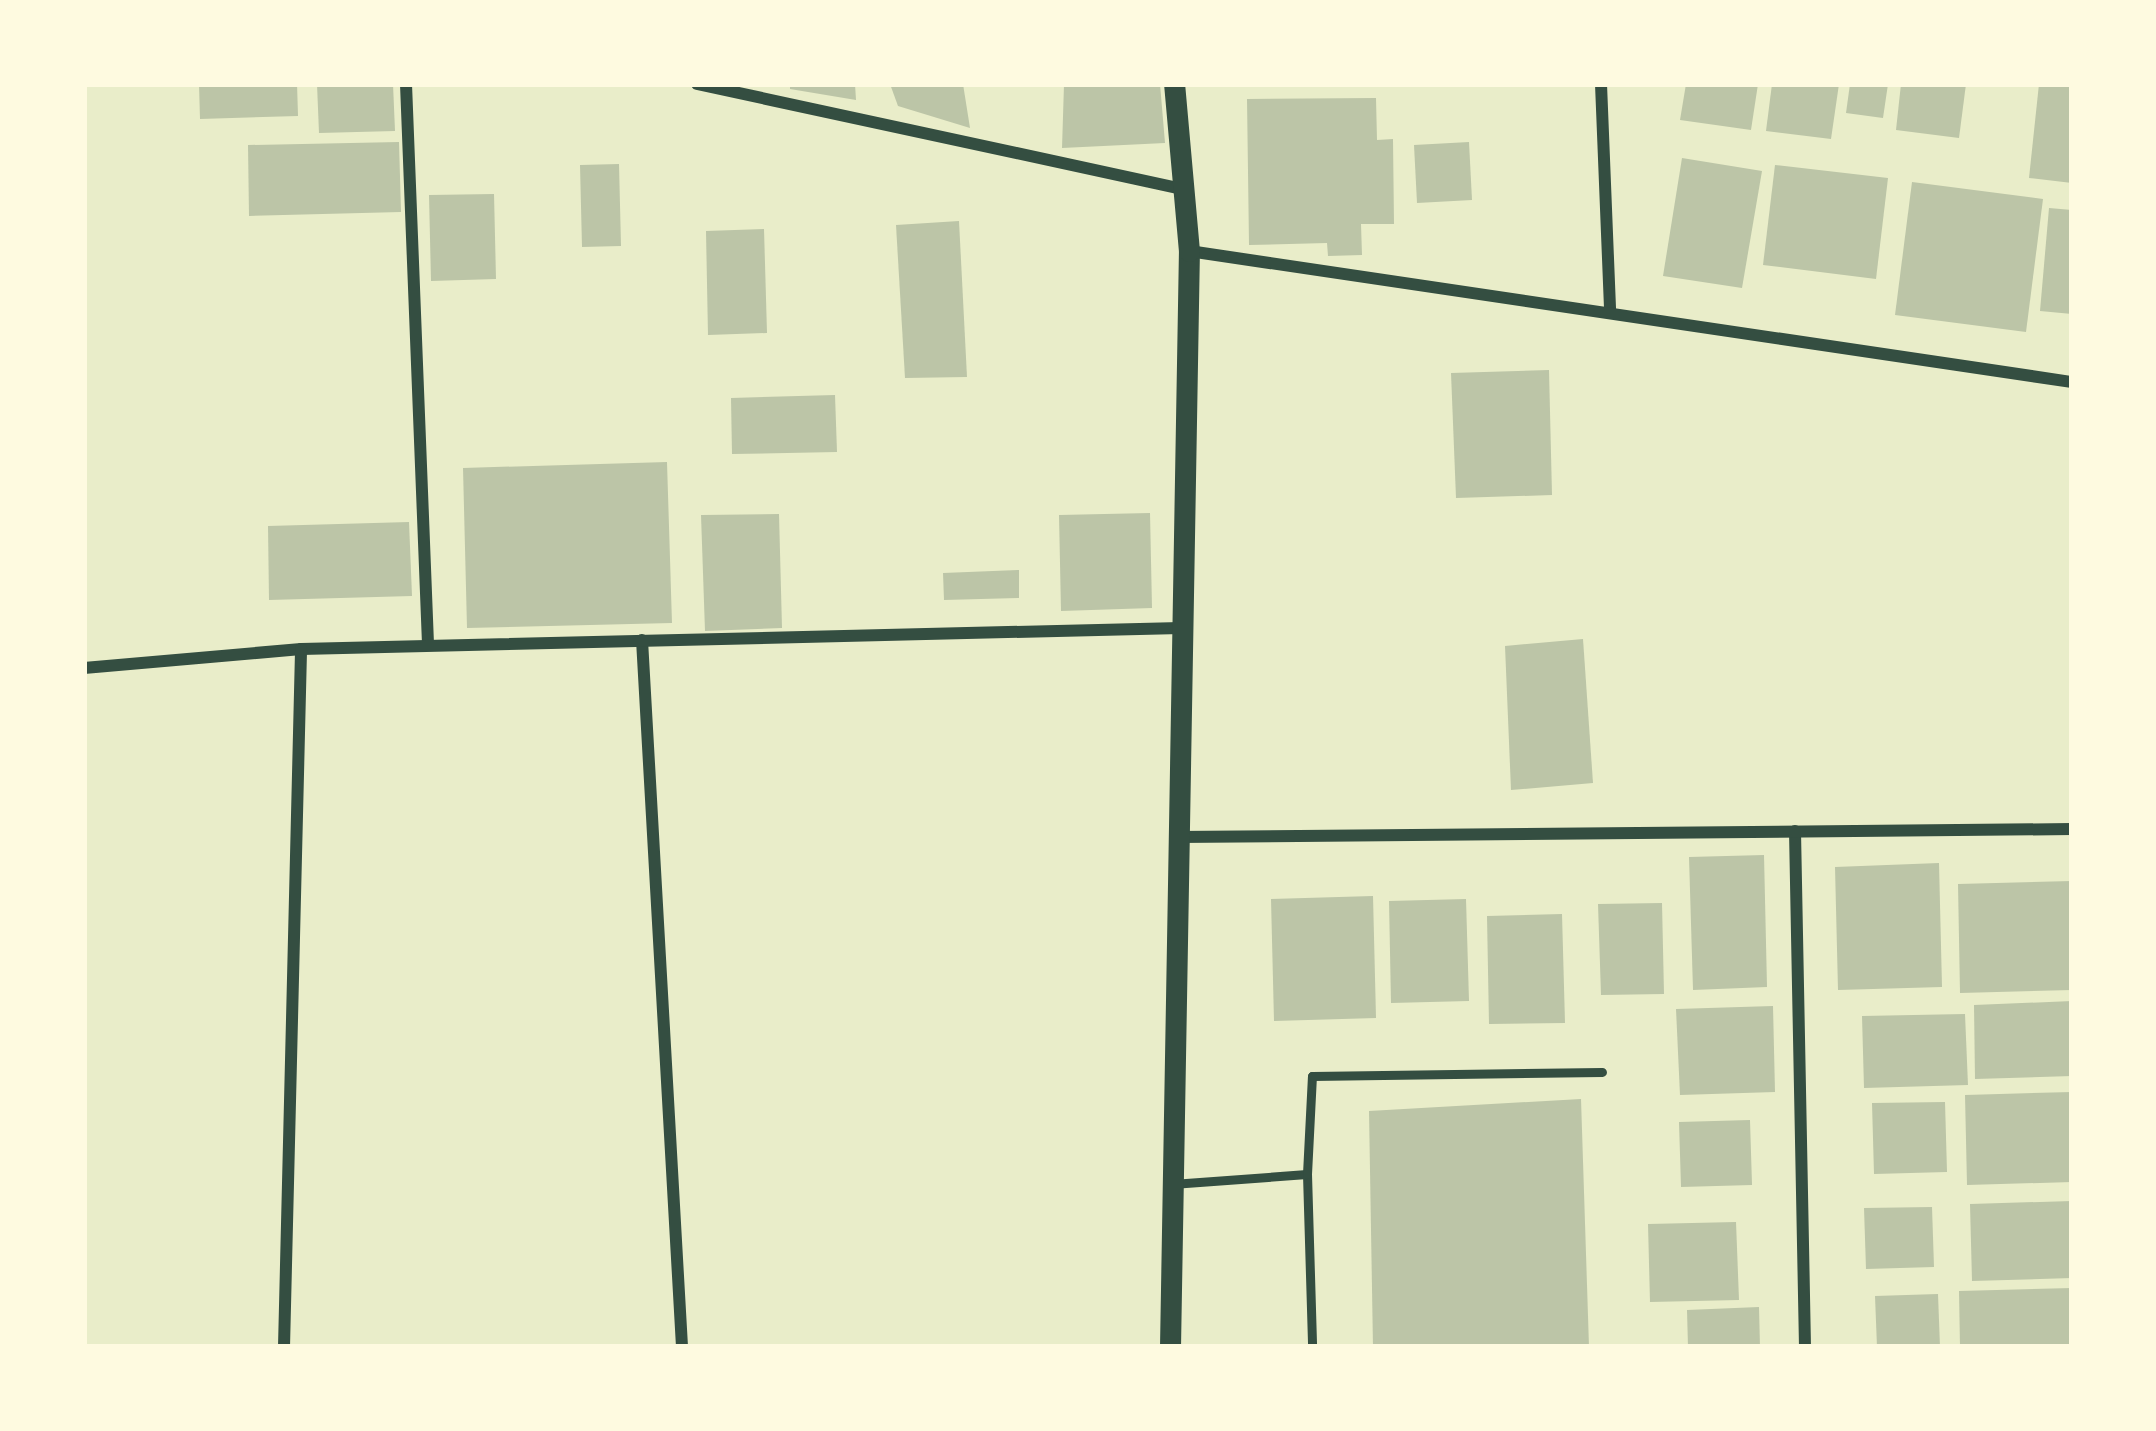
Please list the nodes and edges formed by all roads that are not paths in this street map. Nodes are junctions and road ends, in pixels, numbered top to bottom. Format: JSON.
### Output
{"nodes":[{"id":1,"x":406,"y":84,"type":"edge"},
{"id":2,"x":697,"y":84,"type":"edge"},
{"id":3,"x":769,"y":84,"type":"edge"},
{"id":4,"x":1174,"y":84,"type":"edge"},
{"id":5,"x":1601,"y":84,"type":"edge"},
{"id":6,"x":770,"y":101,"type":"junction"},
{"id":7,"x":1184,"y":189,"type":"junction"},
{"id":8,"x":1189,"y":251,"type":"junction"},
{"id":9,"x":1610,"y":311,"type":"junction"},
{"id":10,"x":2072,"y":382,"type":"edge"},
{"id":11,"x":1181,"y":628,"type":"junction"},
{"id":12,"x":642,"y":640,"type":"junction"},
{"id":13,"x":428,"y":644,"type":"junction"},
{"id":14,"x":301,"y":649,"type":"junction"},
{"id":15,"x":84,"y":668,"type":"edge"},
{"id":16,"x":2072,"y":829,"type":"edge"},
{"id":17,"x":1795,"y":831,"type":"junction"},
{"id":18,"x":1177,"y":837,"type":"junction"},
{"id":19,"x":1602,"y":1072,"type":"dead end"},
{"id":20,"x":1306,"y":1174,"type":"junction"},
{"id":21,"x":1172,"y":1184,"type":"junction"},
{"id":22,"x":284,"y":1347,"type":"edge"},
{"id":23,"x":682,"y":1347,"type":"edge"},
{"id":24,"x":1170,"y":1347,"type":"edge"},
{"id":25,"x":1312,"y":1347,"type":"edge"},
{"id":26,"x":1805,"y":1347,"type":"edge"}],
"edges":[{"from":1,"to":13,"type":"street"},
{"from":2,"to":6,"type":"street"},
{"from":3,"to":6,"type":"street"},
{"from":4,"to":7,"type":"street"},
{"from":5,"to":9,"type":"street"},
{"from":6,"to":7,"type":"street"},
{"from":7,"to":8,"type":"street"},
{"from":8,"to":9,"type":"street"},
{"from":8,"to":11,"type":"street"},
{"from":9,"to":10,"type":"street"},
{"from":11,"to":12,"type":"street"},
{"from":11,"to":18,"type":"street"},
{"from":12,"to":13,"type":"street"},
{"from":12,"to":23,"type":"street"},
{"from":13,"to":14,"type":"street"},
{"from":14,"to":15,"type":"street"},
{"from":14,"to":22,"type":"street"},
{"from":16,"to":17,"type":"street"},
{"from":17,"to":18,"type":"street"},
{"from":17,"to":26,"type":"street"},
{"from":18,"to":21,"type":"street"},
{"from":19,"to":20,"type":"lane"},
{"from":20,"to":21,"type":"lane"},
{"from":20,"to":25,"type":"lane"},
{"from":21,"to":24,"type":"street"}]}
